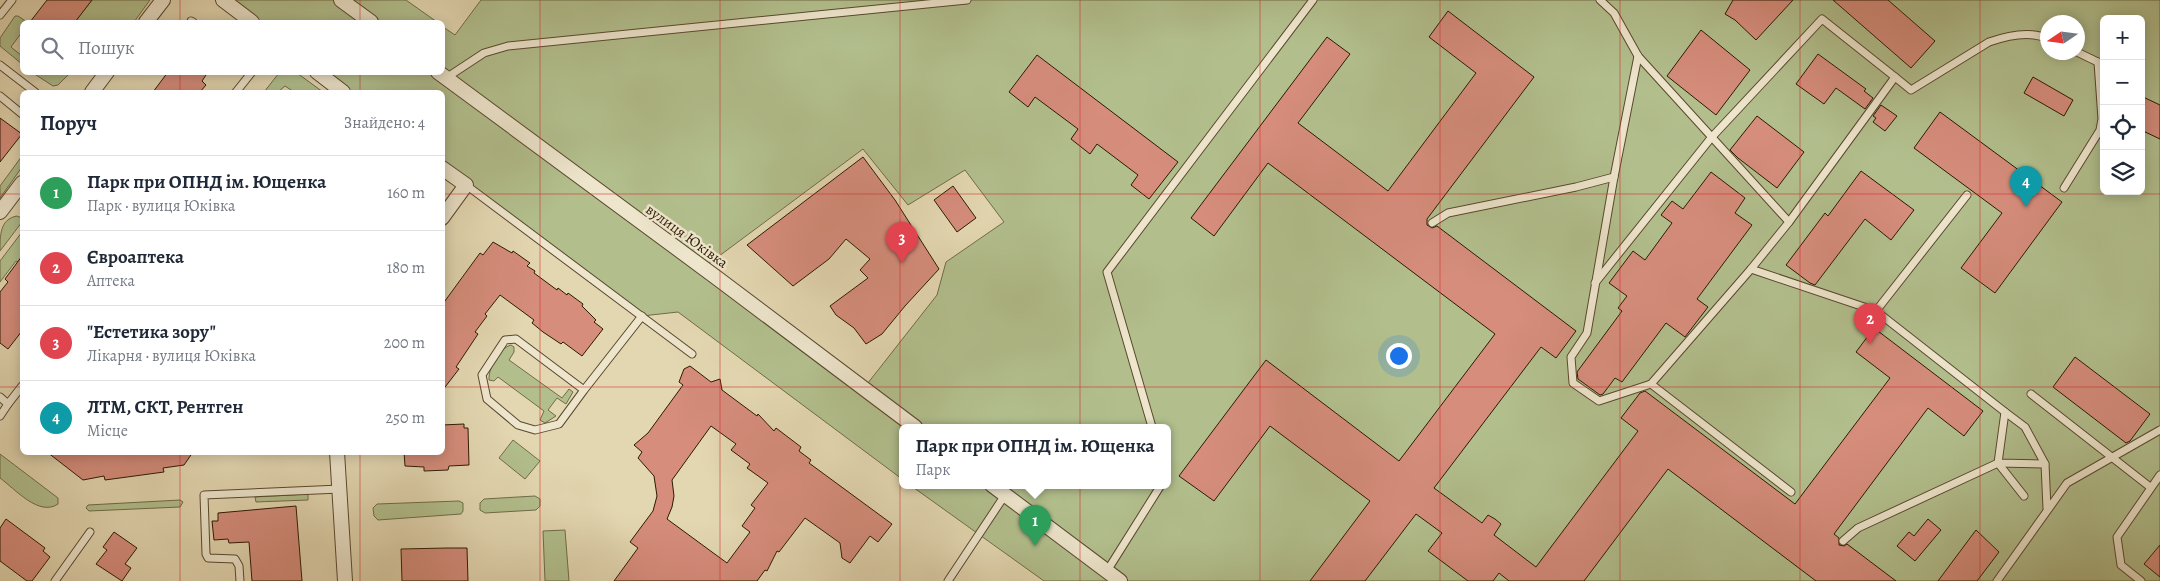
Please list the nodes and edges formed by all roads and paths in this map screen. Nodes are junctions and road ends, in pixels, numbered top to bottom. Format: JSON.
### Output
{"nodes":[{"id":1,"x":12,"y":0,"type":"edge"},
{"id":2,"x":163,"y":0,"type":"edge"},
{"id":3,"x":223,"y":0,"type":"edge"},
{"id":4,"x":341,"y":0,"type":"edge"},
{"id":5,"x":967,"y":0,"type":"edge"},
{"id":6,"x":1313,"y":0,"type":"edge"},
{"id":7,"x":1600,"y":0,"type":"edge"},
{"id":8,"x":938,"y":1,"type":"edge"},
{"id":9,"x":0,"y":16,"type":"edge"},
{"id":10,"x":148,"y":20,"type":"edge"},
{"id":11,"x":249,"y":20,"type":"edge"},
{"id":12,"x":368,"y":20,"type":"edge"},
{"id":13,"x":2040,"y":38,"type":"edge"},
{"id":14,"x":1638,"y":56,"type":"junction"},
{"id":15,"x":2085,"y":56,"type":"edge"},
{"id":16,"x":2100,"y":64,"type":"edge"},
{"id":17,"x":0,"y":65,"type":"edge"},
{"id":18,"x":445,"y":73,"type":"edge"},
{"id":19,"x":106,"y":75,"type":"edge"},
{"id":20,"x":250,"y":75,"type":"edge"},
{"id":21,"x":321,"y":75,"type":"edge"},
{"id":22,"x":442,"y":75,"type":"edge"},
{"id":23,"x":1895,"y":77,"type":"junction"},
{"id":24,"x":32,"y":90,"type":"edge"},
{"id":25,"x":94,"y":90,"type":"edge"},
{"id":26,"x":238,"y":90,"type":"edge"},
{"id":27,"x":340,"y":90,"type":"edge"},
{"id":28,"x":0,"y":96,"type":"edge"},
{"id":29,"x":2102,"y":105,"type":"edge"},
{"id":30,"x":20,"y":112,"type":"edge"},
{"id":31,"x":1711,"y":138,"type":"junction"},
{"id":32,"x":445,"y":170,"type":"edge"},
{"id":33,"x":1614,"y":177,"type":"junction"},
{"id":34,"x":20,"y":185,"type":"edge"},
{"id":35,"x":466,"y":185,"type":"junction"},
{"id":36,"x":2064,"y":188,"type":"dead end"},
{"id":37,"x":1967,"y":195,"type":"dead end"},
{"id":38,"x":0,"y":212,"type":"edge"},
{"id":39,"x":445,"y":214,"type":"edge"},
{"id":40,"x":1788,"y":222,"type":"junction"},
{"id":41,"x":1432,"y":223,"type":"dead end"},
{"id":42,"x":1751,"y":269,"type":"junction"},
{"id":43,"x":1595,"y":283,"type":"junction"},
{"id":44,"x":1876,"y":311,"type":"junction"},
{"id":45,"x":642,"y":316,"type":"junction"},
{"id":46,"x":692,"y":354,"type":"dead end"},
{"id":47,"x":1651,"y":384,"type":"junction"},
{"id":48,"x":20,"y":389,"type":"edge"},
{"id":49,"x":584,"y":390,"type":"junction"},
{"id":50,"x":2031,"y":394,"type":"dead end"},
{"id":51,"x":0,"y":397,"type":"edge"},
{"id":52,"x":8,"y":404,"type":"junction"},
{"id":53,"x":2005,"y":412,"type":"junction"},
{"id":54,"x":0,"y":416,"type":"edge"},
{"id":55,"x":911,"y":424,"type":"edge"},
{"id":56,"x":1151,"y":424,"type":"edge"},
{"id":57,"x":2160,"y":430,"type":"edge"},
{"id":58,"x":337,"y":455,"type":"edge"},
{"id":59,"x":2110,"y":458,"type":"junction"},
{"id":60,"x":1998,"y":464,"type":"junction"},
{"id":61,"x":2045,"y":464,"type":"junction"},
{"id":62,"x":2160,"y":474,"type":"edge"},
{"id":63,"x":2150,"y":487,"type":"junction"},
{"id":64,"x":340,"y":489,"type":"junction"},
{"id":65,"x":997,"y":489,"type":"edge"},
{"id":66,"x":1158,"y":489,"type":"edge"},
{"id":67,"x":1791,"y":492,"type":"dead end"},
{"id":68,"x":1005,"y":495,"type":"junction"},
{"id":69,"x":2024,"y":496,"type":"dead end"},
{"id":70,"x":2047,"y":508,"type":"junction"},
{"id":71,"x":90,"y":532,"type":"dead end"},
{"id":72,"x":1843,"y":541,"type":"dead end"},
{"id":73,"x":1107,"y":571,"type":"junction"},
{"id":74,"x":55,"y":581,"type":"edge"},
{"id":75,"x":240,"y":581,"type":"edge"},
{"id":76,"x":345,"y":581,"type":"edge"},
{"id":77,"x":948,"y":581,"type":"edge"},
{"id":78,"x":1120,"y":581,"type":"edge"},
{"id":79,"x":1997,"y":581,"type":"edge"},
{"id":80,"x":2141,"y":581,"type":"edge"}],
"edges":[{"from":1,"to":9,"type":"lane"},
{"from":2,"to":10,"type":"street"},
{"from":3,"to":11,"type":"street"},
{"from":4,"to":12,"type":"street"},
{"from":5,"to":8,"type":"lane"},
{"from":6,"to":56,"type":"lane"},
{"from":7,"to":14,"type":"lane"},
{"from":8,"to":18,"type":"lane"},
{"from":13,"to":23,"type":"lane"},
{"from":14,"to":31,"type":"lane"},
{"from":14,"to":33,"type":"lane"},
{"from":15,"to":16,"type":"lane"},
{"from":17,"to":24,"type":"lane"},
{"from":19,"to":25,"type":"street"},
{"from":20,"to":26,"type":"lane"},
{"from":21,"to":27,"type":"street"},
{"from":22,"to":55,"type":"street","name":"вулиця Юківка"},
{"from":23,"to":31,"type":"lane"},
{"from":23,"to":40,"type":"lane"},
{"from":28,"to":30,"type":"lane"},
{"from":29,"to":36,"type":"lane"},
{"from":31,"to":40,"type":"lane"},
{"from":31,"to":43,"type":"lane"},
{"from":32,"to":35,"type":"street"},
{"from":33,"to":41,"type":"lane"},
{"from":33,"to":43,"type":"lane"},
{"from":34,"to":38,"type":"street"},
{"from":35,"to":39,"type":"street"},
{"from":35,"to":45,"type":"lane"},
{"from":37,"to":44,"type":"lane"},
{"from":40,"to":42,"type":"lane"},
{"from":42,"to":44,"type":"lane"},
{"from":42,"to":47,"type":"lane"},
{"from":43,"to":47,"type":"lane"},
{"from":44,"to":53,"type":"lane"},
{"from":45,"to":46,"type":"lane"},
{"from":45,"to":49,"type":"lane"},
{"from":47,"to":67,"type":"lane"},
{"from":48,"to":52,"type":"lane"},
{"from":49,"to":49,"type":"lane"},
{"from":50,"to":59,"type":"lane"},
{"from":51,"to":52,"type":"lane"},
{"from":52,"to":54,"type":"lane"},
{"from":53,"to":60,"type":"lane"},
{"from":53,"to":61,"type":"lane"},
{"from":57,"to":59,"type":"lane"},
{"from":58,"to":64,"type":"street"},
{"from":59,"to":63,"type":"lane"},
{"from":59,"to":70,"type":"lane"},
{"from":60,"to":61,"type":"lane"},
{"from":60,"to":69,"type":"lane"},
{"from":60,"to":72,"type":"lane"},
{"from":61,"to":70,"type":"lane"},
{"from":62,"to":63,"type":"lane"},
{"from":63,"to":80,"type":"lane"},
{"from":64,"to":75,"type":"lane"},
{"from":64,"to":76,"type":"street"},
{"from":65,"to":68,"type":"street"},
{"from":66,"to":73,"type":"lane"},
{"from":68,"to":73,"type":"street"},
{"from":68,"to":77,"type":"lane"},
{"from":70,"to":79,"type":"lane"},
{"from":71,"to":74,"type":"lane"},
{"from":73,"to":78,"type":"street"}]}
